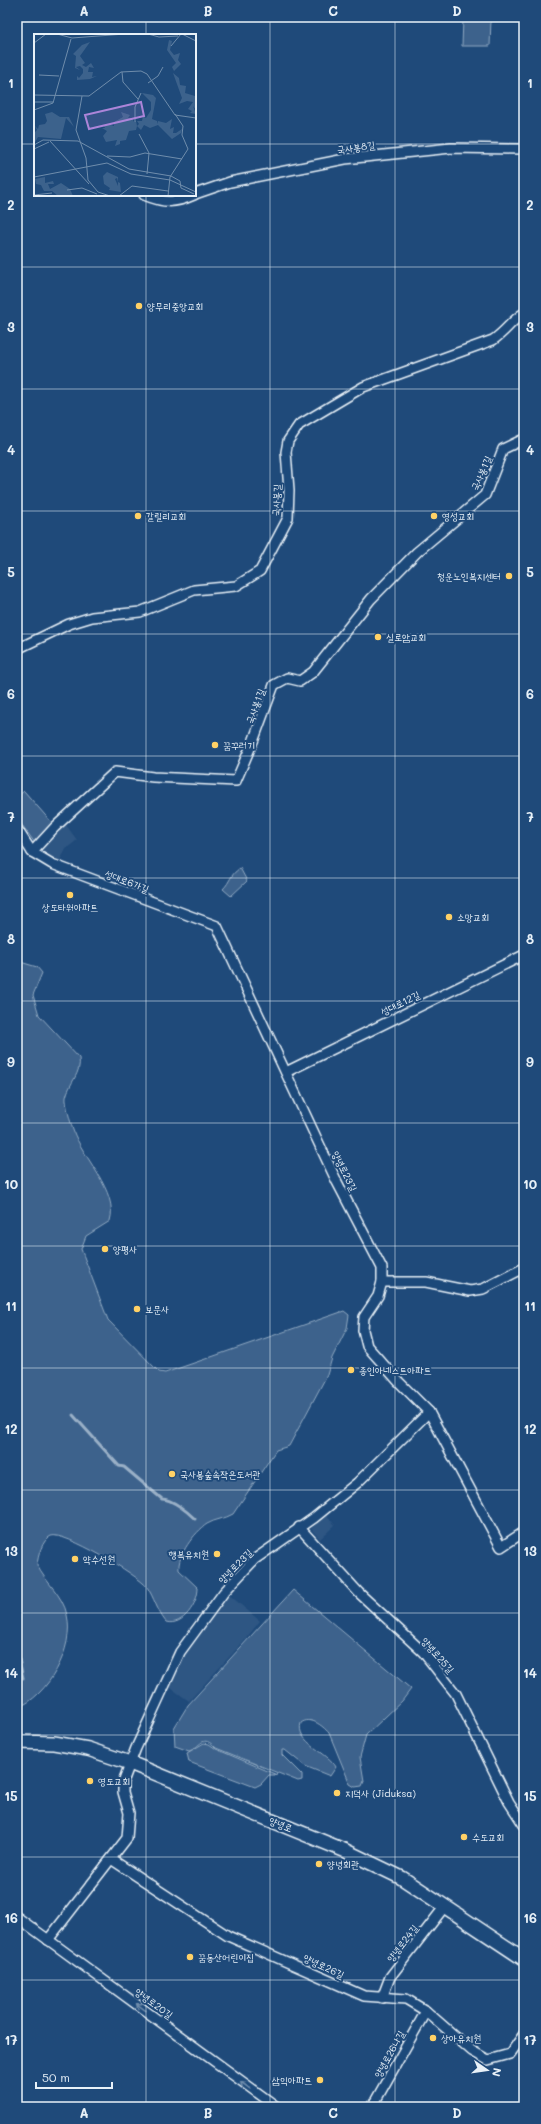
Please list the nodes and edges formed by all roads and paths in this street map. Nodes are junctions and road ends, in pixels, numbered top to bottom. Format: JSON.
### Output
{"nodes":[{"id":1,"x":524,"y":149,"type":"edge"},
{"id":2,"x":196,"y":194,"type":"edge"},
{"id":3,"x":147,"y":196,"type":"edge"},
{"id":4,"x":192,"y":196,"type":"edge"},
{"id":5,"x":524,"y":313,"type":"edge"},
{"id":6,"x":524,"y":439,"type":"edge"},
{"id":7,"x":17,"y":649,"type":"edge"},
{"id":8,"x":17,"y":829,"type":"edge"},
{"id":9,"x":32,"y":852,"type":"junction"},
{"id":10,"x":217,"y":926,"type":"joint"},
{"id":11,"x":524,"y":955,"type":"edge"},
{"id":12,"x":286,"y":1072,"type":"junction"},
{"id":13,"x":524,"y":1268,"type":"edge"},
{"id":14,"x":382,"y":1282,"type":"junction"},
{"id":15,"x":429,"y":1412,"type":"junction"},
{"id":16,"x":299,"y":1527,"type":"junction"},
{"id":17,"x":524,"y":1532,"type":"edge"},
{"id":18,"x":17,"y":1742,"type":"edge"},
{"id":19,"x":130,"y":1763,"type":"junction"},
{"id":20,"x":524,"y":1825,"type":"edge"},
{"id":21,"x":111,"y":1859,"type":"junction"},
{"id":22,"x":445,"y":1906,"type":"junction"},
{"id":23,"x":17,"y":1917,"type":"edge"},
{"id":24,"x":48,"y":1940,"type":"junction"},
{"id":25,"x":524,"y":1959,"type":"edge"},
{"id":26,"x":382,"y":1998,"type":"junction"},
{"id":27,"x":426,"y":2012,"type":"junction"},
{"id":28,"x":524,"y":2034,"type":"edge"},
{"id":29,"x":277,"y":2107,"type":"edge"},
{"id":30,"x":372,"y":2107,"type":"edge"}],
"edges":[{"from":1,"to":2,"type":"street","name":"국사봉8길"},
{"from":3,"to":4,"type":"street","name":"국사봉8길"},
{"from":5,"to":7,"type":"street","name":"국사봉길"},
{"from":6,"to":9,"type":"street","name":"국사봉1길"},
{"from":8,"to":9,"type":"street"},
{"from":9,"to":10,"type":"street","name":"성대로6가길"},
{"from":10,"to":12,"type":"street","name":"양녕로23길"},
{"from":11,"to":12,"type":"street","name":"성대로12길"},
{"from":12,"to":14,"type":"street","name":"양녕로23길"},
{"from":13,"to":14,"type":"street"},
{"from":14,"to":15,"type":"street","name":"양녕로23길"},
{"from":15,"to":16,"type":"street","name":"양녕로23길"},
{"from":15,"to":17,"type":"street","name":"양녕로23길"},
{"from":16,"to":19,"type":"street","name":"양녕로23길"},
{"from":16,"to":20,"type":"street","name":"양녕로25길"},
{"from":18,"to":19,"type":"main road","name":"양녕로"},
{"from":19,"to":21,"type":"street","name":"양녕로23길"},
{"from":19,"to":22,"type":"main road","name":"양녕로"},
{"from":21,"to":24,"type":"street","name":"양녕로23길"},
{"from":21,"to":26,"type":"street","name":"양녕로26길"},
{"from":22,"to":25,"type":"main road","name":"양녕로"},
{"from":22,"to":26,"type":"street","name":"양녕로24길"},
{"from":23,"to":24,"type":"street","name":"양녕로20길"},
{"from":29,"to":24,"type":"street","name":"양녕로20길","one_way":true},
{"from":26,"to":27,"type":"street","name":"양녕로26길"},
{"from":27,"to":28,"type":"street","name":"양녕로26길"},
{"from":27,"to":30,"type":"street","name":"양녕로26나길"}]}
